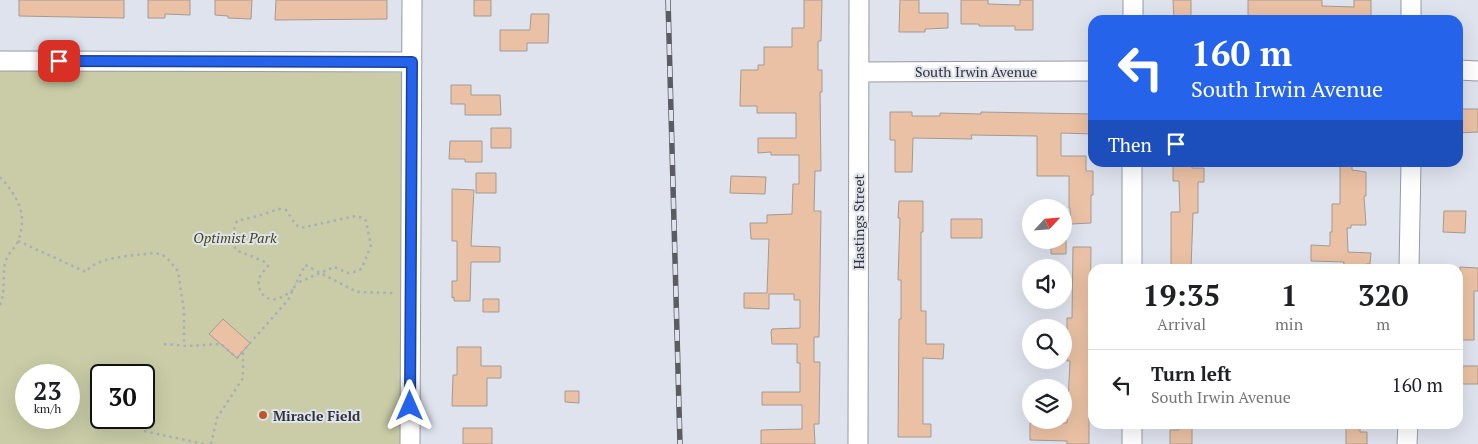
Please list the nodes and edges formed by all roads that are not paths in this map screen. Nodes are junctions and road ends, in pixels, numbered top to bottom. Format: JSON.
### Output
{"nodes":[{"id":1,"x":412,"y":0,"type":"edge"},
{"id":2,"x":859,"y":0,"type":"edge"},
{"id":3,"x":1133,"y":0,"type":"edge"},
{"id":4,"x":1411,"y":0,"type":"edge"},
{"id":5,"x":1132,"y":15,"type":"edge"},
{"id":6,"x":1411,"y":15,"type":"edge"},
{"id":7,"x":0,"y":60,"type":"edge"},
{"id":8,"x":412,"y":62,"type":"junction"},
{"id":9,"x":1463,"y":70,"type":"edge"},
{"id":10,"x":1088,"y":71,"type":"edge"},
{"id":11,"x":1478,"y":71,"type":"edge"},
{"id":12,"x":859,"y":72,"type":"junction"},
{"id":13,"x":1132,"y":167,"type":"edge"},
{"id":14,"x":1410,"y":167,"type":"edge"},
{"id":15,"x":1132,"y":264,"type":"edge"},
{"id":16,"x":1409,"y":264,"type":"edge"},
{"id":17,"x":1132,"y":429,"type":"edge"},
{"id":18,"x":1408,"y":429,"type":"edge"},
{"id":19,"x":410,"y":444,"type":"edge"},
{"id":20,"x":858,"y":444,"type":"edge"},
{"id":21,"x":1132,"y":444,"type":"edge"},
{"id":22,"x":1407,"y":444,"type":"edge"}],
"edges":[{"from":1,"to":8,"type":"street"},
{"from":2,"to":12,"type":"street","name":"Hastings Street"},
{"from":3,"to":5,"type":"street"},
{"from":4,"to":6,"type":"street"},
{"from":7,"to":8,"type":"street"},
{"from":8,"to":19,"type":"street"},
{"from":9,"to":11,"type":"street"},
{"from":10,"to":12,"type":"street","name":"South Irwin Avenue"},
{"from":12,"to":20,"type":"street","name":"Hastings Street"},
{"from":13,"to":15,"type":"street"},
{"from":14,"to":16,"type":"street"},
{"from":17,"to":21,"type":"street"},
{"from":18,"to":22,"type":"street"}]}
